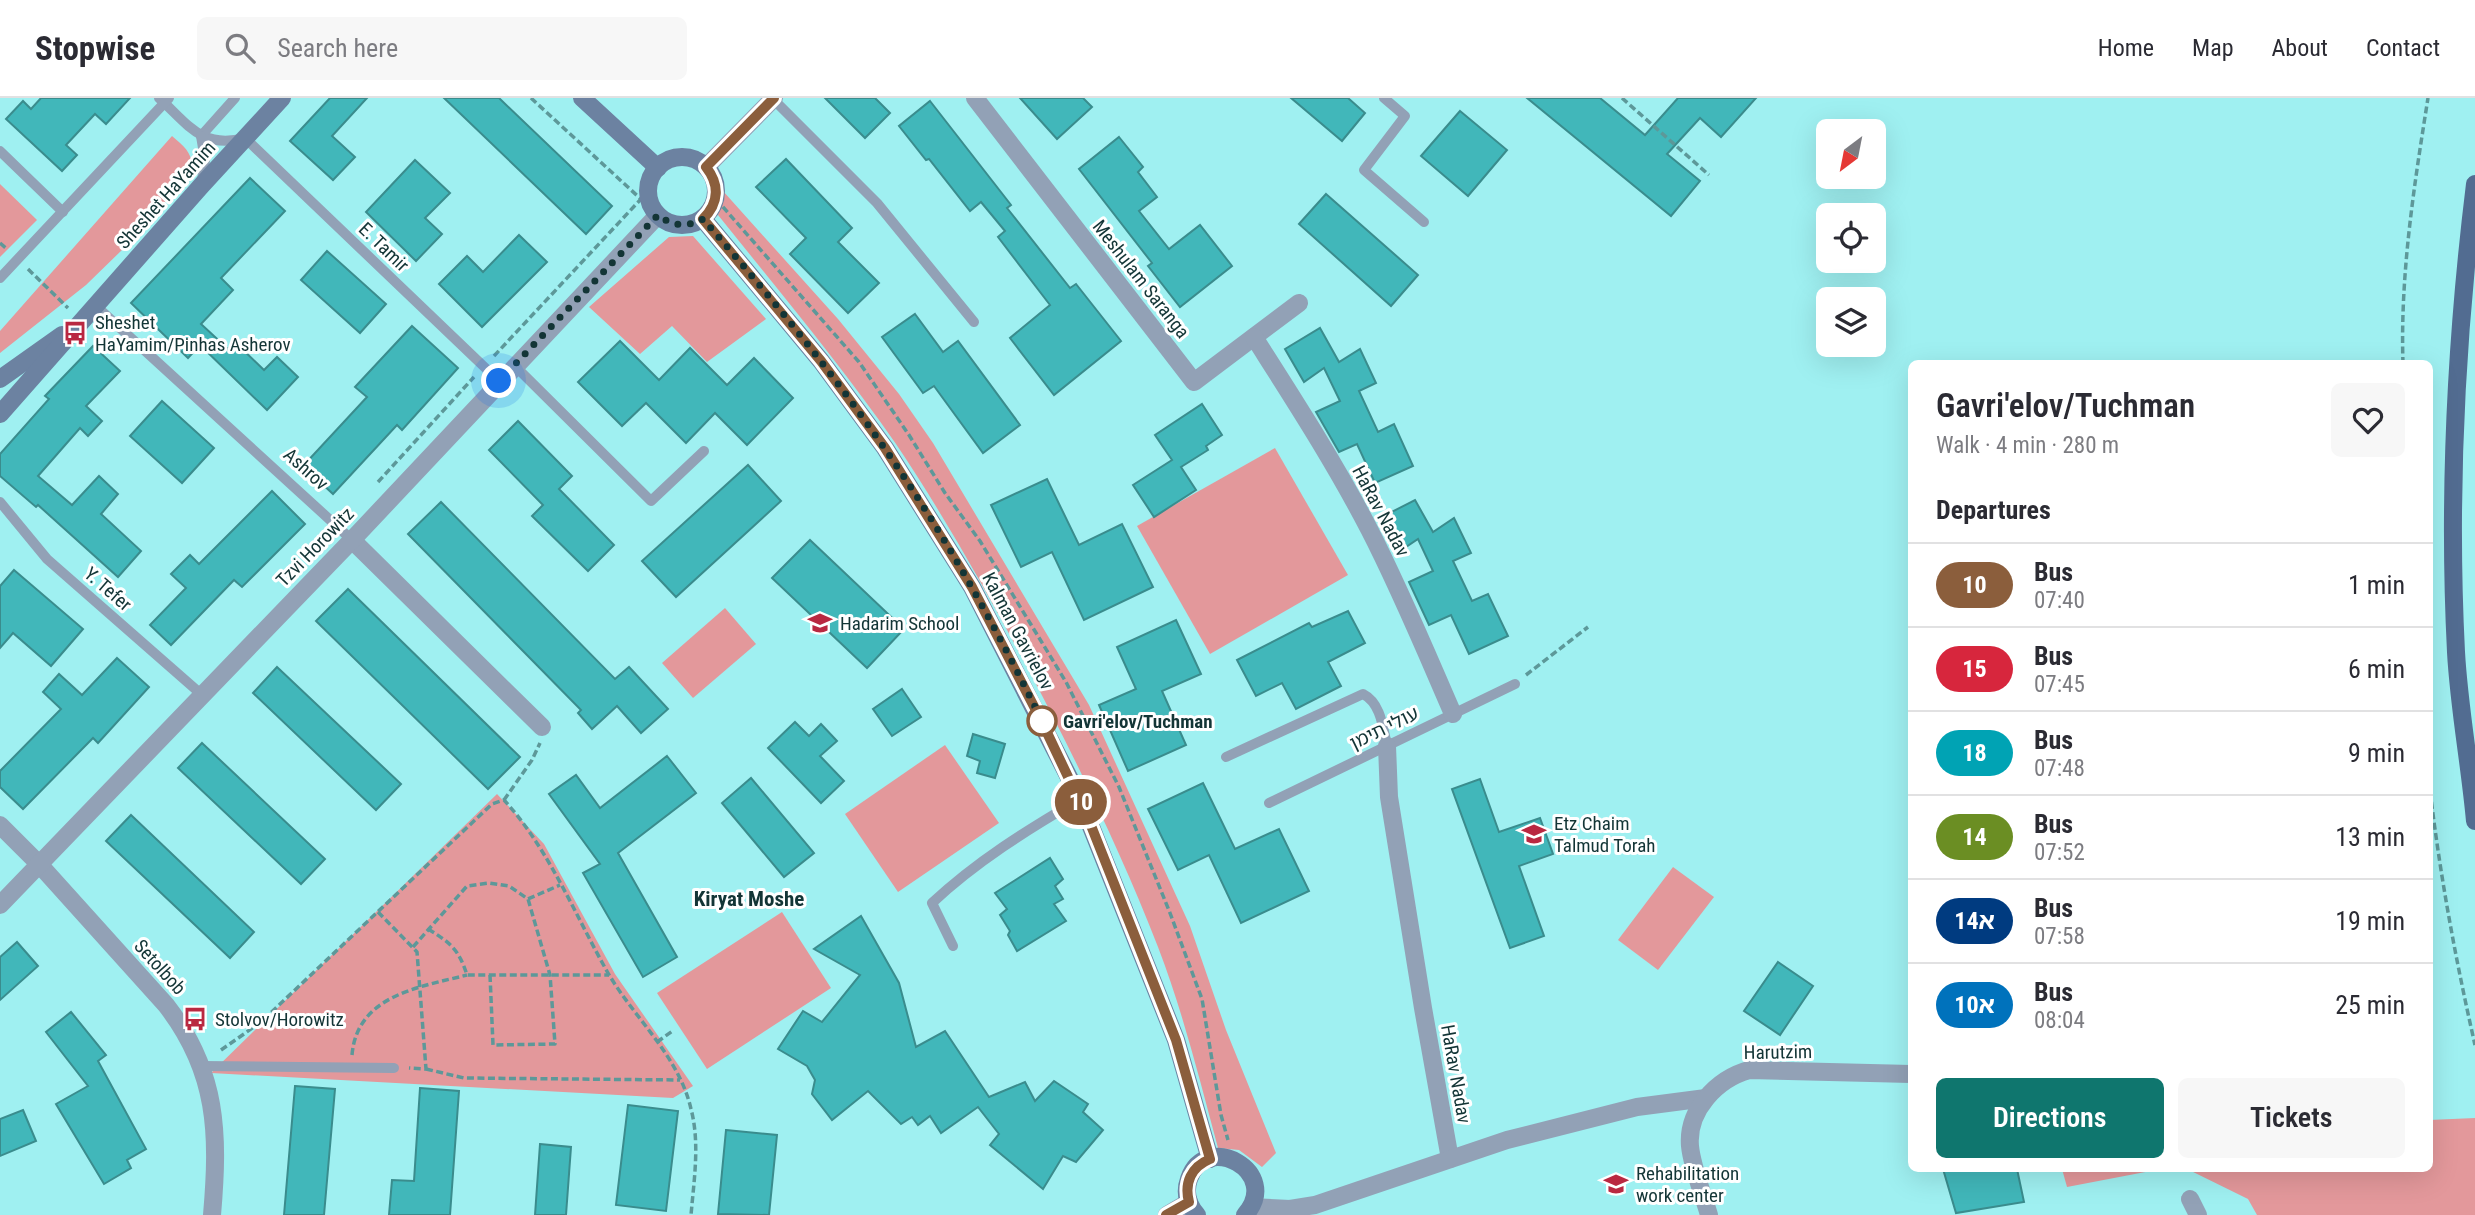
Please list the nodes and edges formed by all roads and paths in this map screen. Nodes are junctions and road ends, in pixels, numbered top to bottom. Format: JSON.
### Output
{"nodes":[{"id":1,"x":235,"y":98,"type":"edge"},
{"id":2,"x":282,"y":98,"type":"edge"},
{"id":3,"x":531,"y":98,"type":"edge"},
{"id":4,"x":582,"y":98,"type":"edge"},
{"id":5,"x":774,"y":98,"type":"edge"},
{"id":6,"x":975,"y":98,"type":"edge"},
{"id":7,"x":1384,"y":98,"type":"edge"},
{"id":8,"x":1622,"y":98,"type":"edge"},
{"id":9,"x":2428,"y":98,"type":"edge"},
{"id":10,"x":164,"y":100,"type":"edge"},
{"id":11,"x":201,"y":136,"type":"junction"},
{"id":12,"x":245,"y":138,"type":"junction"},
{"id":13,"x":0,"y":152,"type":"edge"},
{"id":14,"x":658,"y":167,"type":"junction"},
{"id":15,"x":706,"y":167,"type":"junction"},
{"id":16,"x":1709,"y":174,"type":"dead end"},
{"id":17,"x":2475,"y":184,"type":"edge"},
{"id":18,"x":201,"y":186,"type":"junction"},
{"id":19,"x":63,"y":212,"type":"junction"},
{"id":20,"x":658,"y":215,"type":"junction"},
{"id":21,"x":703,"y":219,"type":"junction"},
{"id":22,"x":1424,"y":222,"type":"dead end"},
{"id":23,"x":0,"y":243,"type":"edge"},
{"id":24,"x":18,"y":259,"type":"junction"},
{"id":25,"x":0,"y":278,"type":"edge"},
{"id":26,"x":1299,"y":303,"type":"dead end"},
{"id":27,"x":96,"y":306,"type":"junction"},
{"id":28,"x":82,"y":321,"type":"junction"},
{"id":29,"x":974,"y":322,"type":"dead end"},
{"id":30,"x":1254,"y":337,"type":"junction"},
{"id":31,"x":2403,"y":360,"type":"edge"},
{"id":32,"x":514,"y":366,"type":"junction"},
{"id":33,"x":0,"y":379,"type":"edge"},
{"id":34,"x":499,"y":381,"type":"junction"},
{"id":35,"x":0,"y":414,"type":"edge"},
{"id":36,"x":705,"y":452,"type":"dead end"},
{"id":37,"x":0,"y":502,"type":"edge"},
{"id":38,"x":352,"y":540,"type":"junction"},
{"id":39,"x":1588,"y":627,"type":"dead end"},
{"id":40,"x":1515,"y":684,"type":"joint"},
{"id":41,"x":201,"y":694,"type":"junction"},
{"id":42,"x":1453,"y":714,"type":"junction"},
{"id":43,"x":542,"y":727,"type":"joint"},
{"id":44,"x":1387,"y":746,"type":"junction"},
{"id":45,"x":1226,"y":757,"type":"dead end"},
{"id":46,"x":504,"y":800,"type":"junction"},
{"id":47,"x":1080,"y":800,"type":"junction"},
{"id":48,"x":1269,"y":803,"type":"dead end"},
{"id":49,"x":2433,"y":812,"type":"edge"},
{"id":50,"x":2475,"y":821,"type":"edge"},
{"id":51,"x":0,"y":825,"type":"edge"},
{"id":52,"x":39,"y":864,"type":"junction"},
{"id":53,"x":560,"y":885,"type":"junction"},
{"id":54,"x":528,"y":899,"type":"junction"},
{"id":55,"x":0,"y":905,"type":"edge"},
{"id":56,"x":378,"y":912,"type":"junction"},
{"id":57,"x":428,"y":929,"type":"junction"},
{"id":58,"x":953,"y":946,"type":"dead end"},
{"id":59,"x":413,"y":947,"type":"junction"},
{"id":60,"x":467,"y":975,"type":"junction"},
{"id":61,"x":490,"y":975,"type":"junction"},
{"id":62,"x":550,"y":975,"type":"junction"},
{"id":63,"x":609,"y":975,"type":"junction"},
{"id":64,"x":420,"y":987,"type":"junction"},
{"id":65,"x":674,"y":1030,"type":"dead end"},
{"id":66,"x":656,"y":1042,"type":"junction"},
{"id":67,"x":2475,"y":1045,"type":"edge"},
{"id":68,"x":199,"y":1060,"type":"junction"},
{"id":69,"x":350,"y":1067,"type":"junction"},
{"id":70,"x":394,"y":1068,"type":"joint"},
{"id":71,"x":426,"y":1069,"type":"junction"},
{"id":72,"x":1908,"y":1074,"type":"edge"},
{"id":73,"x":680,"y":1080,"type":"junction"},
{"id":74,"x":1706,"y":1098,"type":"junction"},
{"id":75,"x":1210,"y":1159,"type":"junction"},
{"id":76,"x":1450,"y":1159,"type":"junction"},
{"id":77,"x":1193,"y":1209,"type":"edge"},
{"id":78,"x":1248,"y":1211,"type":"edge"},
{"id":79,"x":212,"y":1215,"type":"edge"},
{"id":80,"x":691,"y":1215,"type":"edge"},
{"id":81,"x":1167,"y":1215,"type":"edge"},
{"id":82,"x":1709,"y":1215,"type":"edge"}],
"edges":[{"from":1,"to":11,"type":"lane"},
{"from":2,"to":12,"type":"street","name":"Sheshet HaYamim"},
{"from":3,"to":20,"type":"path"},
{"from":4,"to":14,"type":"street"},
{"from":5,"to":15,"type":"street"},
{"from":5,"to":29,"type":"lane"},
{"from":6,"to":30,"type":"street","name":"Meshulam Saranga"},
{"from":7,"to":22,"type":"lane"},
{"from":8,"to":16,"type":"path"},
{"from":9,"to":31,"type":"path"},
{"from":10,"to":11,"type":"lane"},
{"from":10,"to":19,"type":"lane"},
{"from":11,"to":12,"type":"lane"},
{"from":11,"to":18,"type":"lane"},
{"from":12,"to":18,"type":"street","name":"Sheshet HaYamim"},
{"from":12,"to":34,"type":"lane","name":"E. Tamir"},
{"from":13,"to":19,"type":"lane"},
{"from":14,"to":15,"type":"street"},
{"from":14,"to":20,"type":"street"},
{"from":15,"to":21,"type":"street"},
{"from":17,"to":50,"type":"main road"},
{"from":18,"to":27,"type":"street","name":"Sheshet HaYamim"},
{"from":19,"to":24,"type":"lane"},
{"from":20,"to":21,"type":"street"},
{"from":20,"to":32,"type":"street","name":"Tzvi Horowitz"},
{"from":21,"to":47,"type":"street","name":"Kalman Gavrielov"},
{"from":23,"to":24,"type":"path"},
{"from":24,"to":25,"type":"lane"},
{"from":24,"to":28,"type":"path"},
{"from":26,"to":30,"type":"street","name":"Meshulam Saranga"},
{"from":27,"to":28,"type":"street","name":"Sheshet HaYamim"},
{"from":27,"to":38,"type":"lane","name":"Ashrov"},
{"from":28,"to":33,"type":"street","name":"Sheshet HaYamim"},
{"from":28,"to":35,"type":"street","name":"Sheshet HaYamim"},
{"from":30,"to":42,"type":"street","name":"HaRav Nadav"},
{"from":32,"to":34,"type":"street","name":"Tzvi Horowitz"},
{"from":32,"to":36,"type":"lane"},
{"from":34,"to":38,"type":"street","name":"Tzvi Horowitz"},
{"from":37,"to":41,"type":"lane","name":"Y. Tefer"},
{"from":38,"to":41,"type":"street","name":"Tzvi Horowitz"},
{"from":38,"to":43,"type":"street","name":"Ashrov"},
{"from":39,"to":40,"type":"path"},
{"from":40,"to":42,"type":"lane","name":"עולי תימן"},
{"from":41,"to":52,"type":"street","name":"Tzvi Horowitz"},
{"from":42,"to":44,"type":"lane","name":"עולי תימן"},
{"from":43,"to":46,"type":"path"},
{"from":44,"to":45,"type":"lane"},
{"from":44,"to":48,"type":"lane","name":"עולי תימן"},
{"from":44,"to":76,"type":"street","name":"HaRav Nadav"},
{"from":46,"to":53,"type":"path"},
{"from":46,"to":56,"type":"path"},
{"from":47,"to":58,"type":"lane"},
{"from":47,"to":75,"type":"street","name":"Kalman Gavrielov"},
{"from":49,"to":67,"type":"path"},
{"from":51,"to":52,"type":"street","name":"Setolbob"},
{"from":52,"to":55,"type":"street","name":"Tzvi Horowitz"},
{"from":52,"to":68,"type":"street","name":"Setolbob"},
{"from":53,"to":54,"type":"path"},
{"from":53,"to":63,"type":"path"},
{"from":54,"to":57,"type":"path"},
{"from":54,"to":62,"type":"path"},
{"from":56,"to":59,"type":"path"},
{"from":56,"to":68,"type":"path"},
{"from":57,"to":59,"type":"path"},
{"from":57,"to":60,"type":"path"},
{"from":59,"to":64,"type":"path"},
{"from":60,"to":61,"type":"path"},
{"from":60,"to":64,"type":"path"},
{"from":61,"to":62,"type":"path"},
{"from":61,"to":62,"type":"path"},
{"from":62,"to":63,"type":"path"},
{"from":63,"to":66,"type":"path"},
{"from":64,"to":69,"type":"path"},
{"from":64,"to":71,"type":"path"},
{"from":65,"to":66,"type":"path"},
{"from":66,"to":73,"type":"path"},
{"from":68,"to":69,"type":"lane"},
{"from":68,"to":79,"type":"street","name":"Setolbob"},
{"from":69,"to":70,"type":"lane"},
{"from":70,"to":71,"type":"path"},
{"from":71,"to":73,"type":"path"},
{"from":72,"to":74,"type":"street","name":"Harutzim"},
{"from":73,"to":80,"type":"path"},
{"from":74,"to":76,"type":"street"},
{"from":74,"to":82,"type":"street","name":"Harutzim"},
{"from":75,"to":77,"type":"street"},
{"from":75,"to":78,"type":"street"},
{"from":76,"to":78,"type":"street"},
{"from":77,"to":81,"type":"street"}]}
